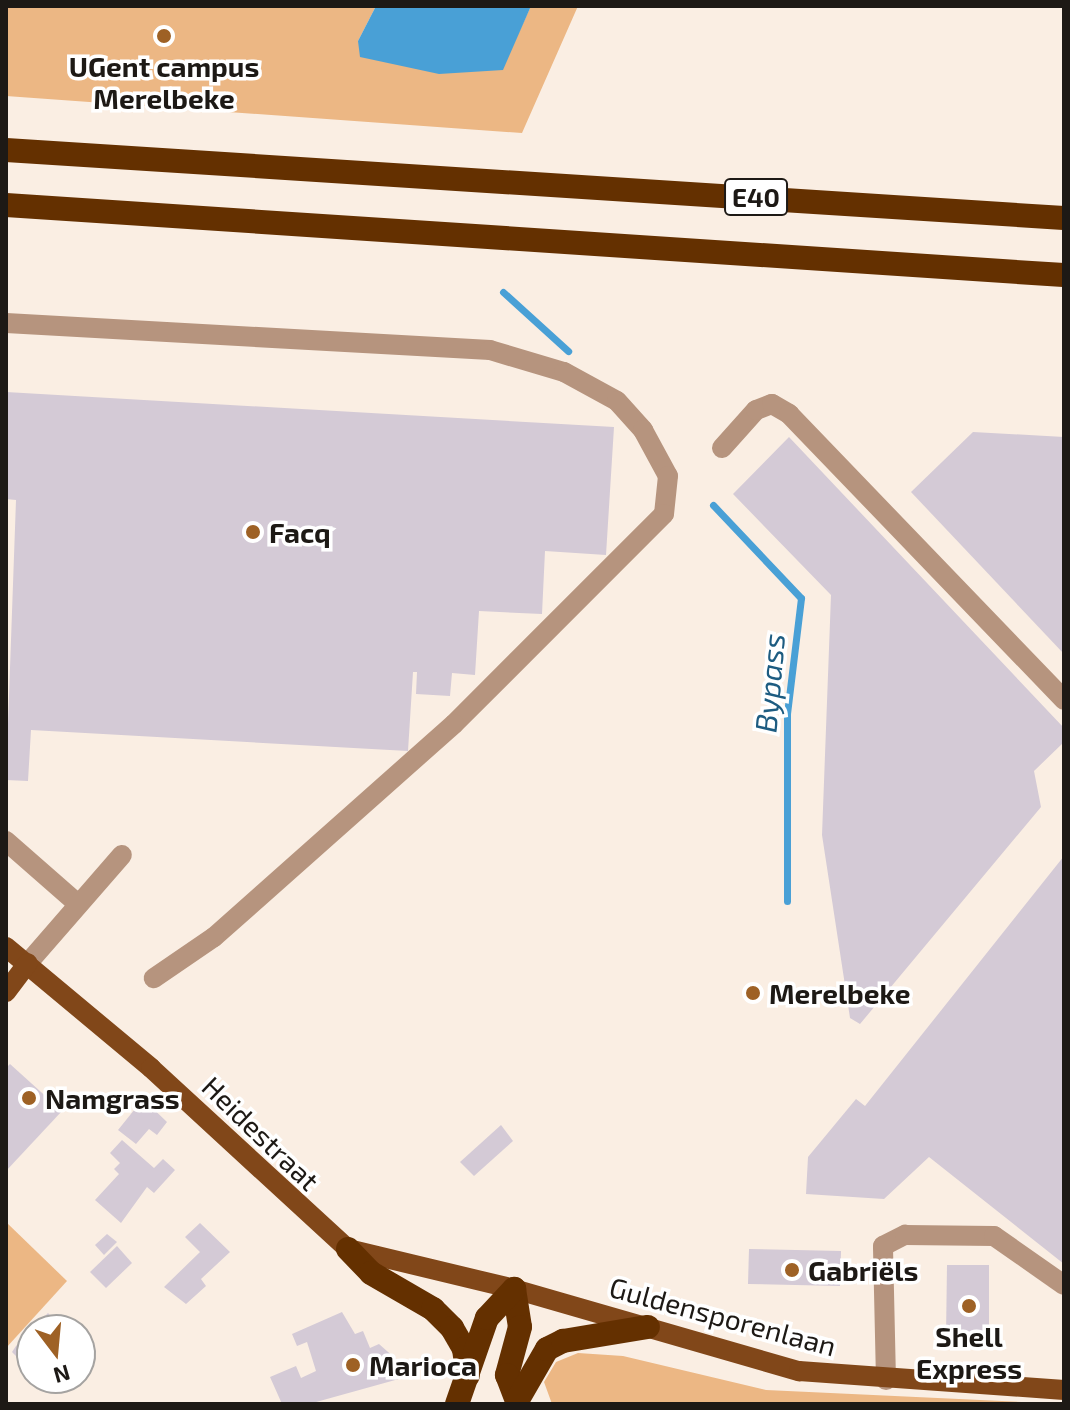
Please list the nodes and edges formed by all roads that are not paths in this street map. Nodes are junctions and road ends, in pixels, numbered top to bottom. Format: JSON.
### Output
{"nodes":[{"id":1,"x":6,"y":150,"type":"edge"},
{"id":2,"x":6,"y":205,"type":"edge"},
{"id":3,"x":1064,"y":218,"type":"edge"},
{"id":4,"x":1064,"y":275,"type":"edge"},
{"id":5,"x":6,"y":323,"type":"edge"},
{"id":6,"x":722,"y":448,"type":"dead end"},
{"id":7,"x":1064,"y":700,"type":"edge"},
{"id":8,"x":6,"y":841,"type":"edge"},
{"id":9,"x":122,"y":855,"type":"dead end"},
{"id":10,"x":78,"y":904,"type":"junction"},
{"id":11,"x":6,"y":947,"type":"edge"},
{"id":12,"x":28,"y":963,"type":"junction"},
{"id":13,"x":154,"y":978,"type":"dead end"},
{"id":14,"x":6,"y":992,"type":"edge"},
{"id":15,"x":348,"y":1249,"type":"junction"},
{"id":16,"x":1064,"y":1285,"type":"edge"},
{"id":17,"x":514,"y":1289,"type":"junction"},
{"id":18,"x":648,"y":1327,"type":"junction"},
{"id":19,"x":468,"y":1376,"type":"junction"},
{"id":20,"x":886,"y":1380,"type":"junction"},
{"id":21,"x":1064,"y":1390,"type":"edge"},
{"id":22,"x":518,"y":1403,"type":"edge"},
{"id":23,"x":457,"y":1404,"type":"edge"}],
"edges":[{"from":1,"to":3,"type":"highway","number":"E40"},
{"from":2,"to":4,"type":"highway","number":"E40"},
{"from":5,"to":13,"type":"lane"},
{"from":6,"to":7,"type":"lane"},
{"from":8,"to":10,"type":"lane"},
{"from":9,"to":10,"type":"lane"},
{"from":10,"to":12,"type":"lane"},
{"from":11,"to":12,"type":"main road","name":"Heidestraat"},
{"from":12,"to":14,"type":"main road"},
{"from":12,"to":15,"type":"main road","name":"Heidestraat"},
{"from":15,"to":17,"type":"main road","name":"Heidestraat"},
{"from":15,"to":19,"type":"highway"},
{"from":16,"to":20,"type":"lane"},
{"from":17,"to":18,"type":"main road","name":"Guldensporenlaan"},
{"from":17,"to":19,"type":"highway"},
{"from":17,"to":22,"type":"highway"},
{"from":18,"to":20,"type":"main road","name":"Guldensporenlaan"},
{"from":18,"to":22,"type":"highway"},
{"from":19,"to":23,"type":"highway"},
{"from":20,"to":21,"type":"main road","name":"Guldensporenlaan"}]}
